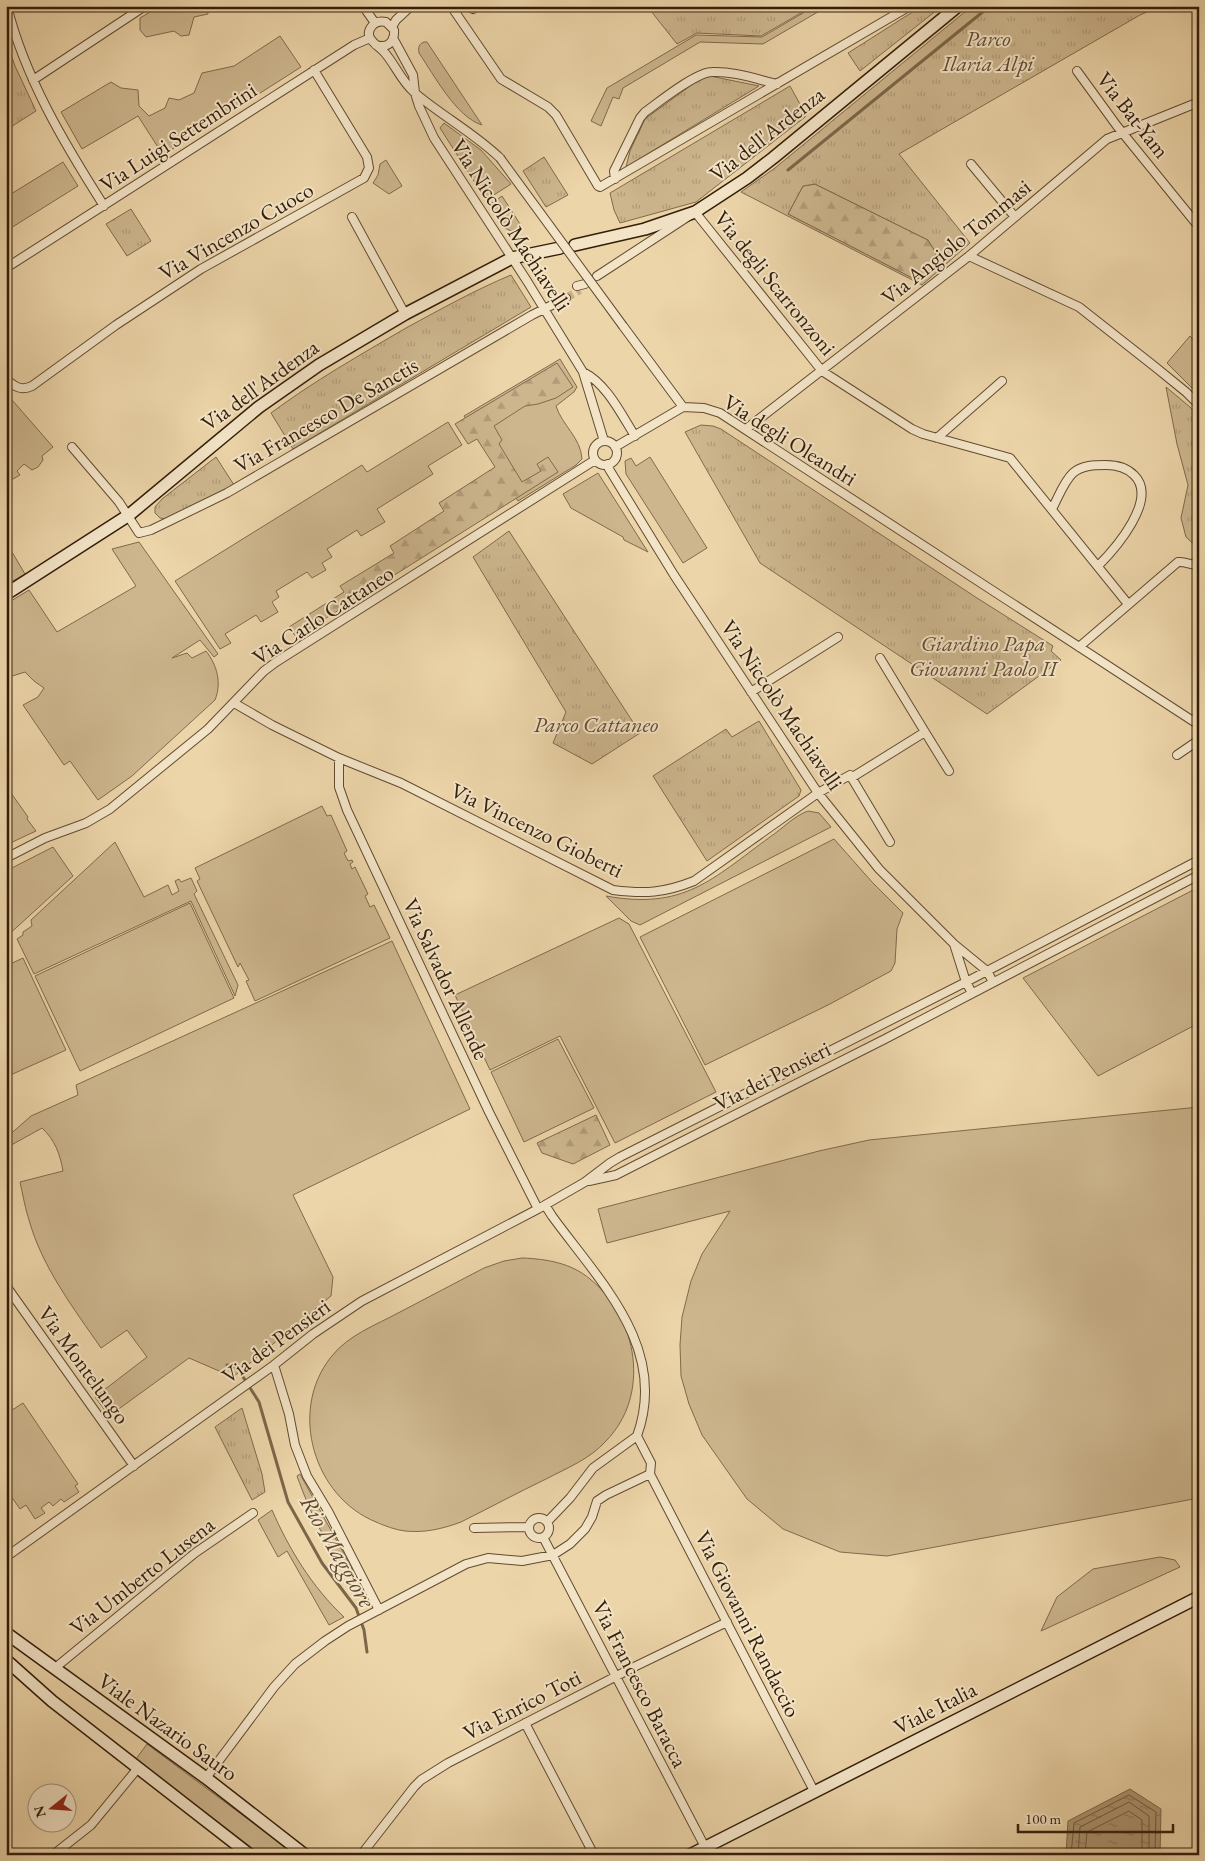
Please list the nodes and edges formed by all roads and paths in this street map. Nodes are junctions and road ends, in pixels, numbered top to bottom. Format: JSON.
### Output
{"nodes":[{"id":1,"x":7,"y":6,"type":"edge"},
{"id":2,"x":145,"y":6,"type":"edge"},
{"id":3,"x":363,"y":6,"type":"edge"},
{"id":4,"x":411,"y":6,"type":"edge"},
{"id":5,"x":451,"y":6,"type":"edge"},
{"id":6,"x":469,"y":6,"type":"edge"},
{"id":7,"x":477,"y":6,"type":"edge"},
{"id":8,"x":910,"y":6,"type":"edge"},
{"id":9,"x":958,"y":6,"type":"edge"},
{"id":10,"x":375,"y":23,"type":"junction"},
{"id":11,"x":392,"y":27,"type":"junction"},
{"id":12,"x":370,"y":38,"type":"junction"},
{"id":13,"x":394,"y":38,"type":"junction"},
{"id":14,"x":376,"y":45,"type":"junction"},
{"id":15,"x":314,"y":70,"type":"junction"},
{"id":16,"x":1077,"y":71,"type":"dead end"},
{"id":17,"x":33,"y":80,"type":"junction"},
{"id":18,"x":777,"y":84,"type":"junction"},
{"id":19,"x":415,"y":93,"type":"junction"},
{"id":20,"x":1199,"y":102,"type":"edge"},
{"id":21,"x":1122,"y":132,"type":"junction"},
{"id":22,"x":971,"y":164,"type":"dead end"},
{"id":23,"x":615,"y":179,"type":"junction"},
{"id":24,"x":104,"y":206,"type":"junction"},
{"id":25,"x":696,"y":212,"type":"junction"},
{"id":26,"x":352,"y":217,"type":"dead end"},
{"id":27,"x":1015,"y":217,"type":"junction"},
{"id":28,"x":1199,"y":227,"type":"edge"},
{"id":29,"x":575,"y":245,"type":"dead end"},
{"id":30,"x":560,"y":248,"type":"dead end"},
{"id":31,"x":969,"y":256,"type":"junction"},
{"id":32,"x":512,"y":258,"type":"junction"},
{"id":33,"x":6,"y":268,"type":"edge"},
{"id":34,"x":597,"y":276,"type":"dead end"},
{"id":35,"x":565,"y":296,"type":"tunnel mouth"},
{"id":36,"x":544,"y":308,"type":"junction"},
{"id":37,"x":405,"y":314,"type":"junction"},
{"id":38,"x":822,"y":371,"type":"junction"},
{"id":39,"x":583,"y":372,"type":"junction"},
{"id":40,"x":6,"y":379,"type":"edge"},
{"id":41,"x":1002,"y":381,"type":"dead end"},
{"id":42,"x":1199,"y":405,"type":"edge"},
{"id":43,"x":683,"y":407,"type":"junction"},
{"id":44,"x":746,"y":429,"type":"junction"},
{"id":45,"x":634,"y":436,"type":"junction"},
{"id":46,"x":937,"y":438,"type":"junction"},
{"id":47,"x":604,"y":441,"type":"junction"},
{"id":48,"x":72,"y":447,"type":"dead end"},
{"id":49,"x":615,"y":447,"type":"junction"},
{"id":50,"x":595,"y":460,"type":"junction"},
{"id":51,"x":608,"y":464,"type":"junction"},
{"id":52,"x":1052,"y":509,"type":"junction"},
{"id":53,"x":129,"y":515,"type":"junction"},
{"id":54,"x":1199,"y":565,"type":"edge"},
{"id":55,"x":1098,"y":566,"type":"junction"},
{"id":56,"x":6,"y":594,"type":"edge"},
{"id":57,"x":1128,"y":604,"type":"junction"},
{"id":58,"x":838,"y":637,"type":"dead end"},
{"id":59,"x":1079,"y":647,"type":"junction"},
{"id":60,"x":880,"y":658,"type":"dead end"},
{"id":61,"x":752,"y":692,"type":"junction"},
{"id":62,"x":234,"y":703,"type":"junction"},
{"id":63,"x":1199,"y":726,"type":"edge"},
{"id":64,"x":925,"y":732,"type":"junction"},
{"id":65,"x":1199,"y":740,"type":"edge"},
{"id":66,"x":1177,"y":755,"type":"dead end"},
{"id":67,"x":339,"y":758,"type":"junction"},
{"id":68,"x":949,"y":771,"type":"dead end"},
{"id":69,"x":851,"y":778,"type":"junction"},
{"id":70,"x":818,"y":793,"type":"junction"},
{"id":71,"x":890,"y":842,"type":"dead end"},
{"id":72,"x":6,"y":858,"type":"edge"},
{"id":73,"x":1199,"y":860,"type":"edge"},
{"id":74,"x":1199,"y":875,"type":"edge"},
{"id":75,"x":954,"y":944,"type":"junction"},
{"id":76,"x":987,"y":971,"type":"junction"},
{"id":77,"x":966,"y":982,"type":"junction"},
{"id":78,"x":993,"y":982,"type":"junction"},
{"id":79,"x":972,"y":993,"type":"junction"},
{"id":80,"x":585,"y":1182,"type":"junction"},
{"id":81,"x":546,"y":1205,"type":"junction"},
{"id":82,"x":538,"y":1209,"type":"junction"},
{"id":83,"x":7,"y":1289,"type":"edge"},
{"id":84,"x":274,"y":1365,"type":"junction"},
{"id":85,"x":637,"y":1436,"type":"junction"},
{"id":86,"x":134,"y":1466,"type":"junction"},
{"id":87,"x":650,"y":1474,"type":"junction"},
{"id":88,"x":253,"y":1513,"type":"dead end"},
{"id":89,"x":547,"y":1522,"type":"junction"},
{"id":90,"x":528,"y":1526,"type":"junction"},
{"id":91,"x":474,"y":1528,"type":"dead end"},
{"id":92,"x":543,"y":1537,"type":"junction"},
{"id":93,"x":553,"y":1555,"type":"junction"},
{"id":94,"x":6,"y":1557,"type":"edge"},
{"id":95,"x":1199,"y":1597,"type":"edge"},
{"id":96,"x":374,"y":1613,"type":"junction"},
{"id":97,"x":727,"y":1622,"type":"junction"},
{"id":98,"x":6,"y":1633,"type":"edge"},
{"id":99,"x":6,"y":1660,"type":"edge"},
{"id":100,"x":54,"y":1668,"type":"junction"},
{"id":101,"x":616,"y":1677,"type":"junction"},
{"id":102,"x":525,"y":1723,"type":"junction"},
{"id":103,"x":138,"y":1768,"type":"junction"},
{"id":104,"x":206,"y":1778,"type":"junction"},
{"id":105,"x":814,"y":1791,"type":"junction"},
{"id":106,"x":705,"y":1847,"type":"junction"},
{"id":107,"x":53,"y":1855,"type":"edge"},
{"id":108,"x":250,"y":1855,"type":"edge"},
{"id":109,"x":305,"y":1855,"type":"edge"},
{"id":110,"x":361,"y":1855,"type":"edge"},
{"id":111,"x":594,"y":1855,"type":"edge"},
{"id":112,"x":690,"y":1855,"type":"edge"}],
"edges":[{"from":1,"to":17,"type":"street"},
{"from":2,"to":17,"type":"street"},
{"from":3,"to":10,"type":"street"},
{"from":4,"to":11,"type":"street"},
{"from":5,"to":23,"type":"street"},
{"from":6,"to":7,"type":"street"},
{"from":8,"to":18,"type":"street"},
{"from":9,"to":25,"type":"main road","name":"Via dell'Ardenza"},
{"from":10,"to":11,"type":"street"},
{"from":10,"to":12,"type":"street"},
{"from":11,"to":13,"type":"street"},
{"from":12,"to":14,"type":"street"},
{"from":12,"to":15,"type":"street","name":"Via Luigi Settembrini"},
{"from":13,"to":14,"type":"street"},
{"from":13,"to":19,"type":"street","name":"Via Niccolò Machiavelli"},
{"from":14,"to":19,"type":"street","name":"Via Niccolò Machiavelli"},
{"from":15,"to":24,"type":"street","name":"Via Luigi Settembrini"},
{"from":15,"to":40,"type":"street","name":"Via Vincenzo Cuoco"},
{"from":16,"to":21,"type":"street","name":"Via Bat-Yam"},
{"from":17,"to":24,"type":"street"},
{"from":18,"to":23,"type":"street"},
{"from":18,"to":23,"type":"street"},
{"from":19,"to":32,"type":"street","name":"Via Niccolò Machiavelli"},
{"from":19,"to":43,"type":"street","bridge":true},
{"from":20,"to":21,"type":"street","name":"Via Angiolo Tommasi"},
{"from":21,"to":27,"type":"street","name":"Via Angiolo Tommasi"},
{"from":21,"to":28,"type":"street","name":"Via Bat-Yam"},
{"from":22,"to":27,"type":"street"},
{"from":24,"to":33,"type":"street","name":"Via Luigi Settembrini"},
{"from":25,"to":29,"type":"main road","name":"Via dell'Ardenza"},
{"from":25,"to":34,"type":"street"},
{"from":25,"to":38,"type":"street","name":"Via degli Scarronzoni"},
{"from":26,"to":37,"type":"street"},
{"from":27,"to":31,"type":"street","name":"Via Angiolo Tommasi"},
{"from":30,"to":32,"type":"main road","name":"Via dell'Ardenza"},
{"from":31,"to":38,"type":"street","name":"Via Angiolo Tommasi"},
{"from":31,"to":42,"type":"street"},
{"from":32,"to":36,"type":"street","name":"Via Niccolò Machiavelli"},
{"from":32,"to":37,"type":"main road","name":"Via dell'Ardenza"},
{"from":35,"to":36,"type":"street"},
{"from":36,"to":39,"type":"street","name":"Via Niccolò Machiavelli"},
{"from":36,"to":53,"type":"street","name":"Via Francesco De Sanctis"},
{"from":37,"to":53,"type":"main road","name":"Via dell'Ardenza"},
{"from":38,"to":44,"type":"street","name":"Via Angiolo Tommasi"},
{"from":38,"to":46,"type":"street","name":"Via degli Scarronzoni"},
{"from":39,"to":45,"type":"street","name":"Via Niccolò Machiavelli"},
{"from":39,"to":47,"type":"street","name":"Via Niccolò Machiavelli"},
{"from":41,"to":46,"type":"street"},
{"from":43,"to":44,"type":"street","name":"Via degli Oleandri"},
{"from":43,"to":45,"type":"street"},
{"from":44,"to":59,"type":"street","name":"Via degli Oleandri"},
{"from":45,"to":49,"type":"street"},
{"from":46,"to":52,"type":"street","name":"Via degli Scarronzoni"},
{"from":47,"to":49,"type":"street"},
{"from":47,"to":50,"type":"street"},
{"from":48,"to":53,"type":"street"},
{"from":49,"to":51,"type":"street"},
{"from":50,"to":51,"type":"street"},
{"from":50,"to":62,"type":"street","name":"Via Carlo Cattaneo"},
{"from":51,"to":61,"type":"street","name":"Via Niccolò Machiavelli"},
{"from":52,"to":55,"type":"street","name":"Via degli Scarronzoni"},
{"from":52,"to":55,"type":"street"},
{"from":53,"to":56,"type":"main road","name":"Via dell'Ardenza"},
{"from":54,"to":57,"type":"street"},
{"from":55,"to":57,"type":"street","name":"Via degli Scarronzoni"},
{"from":57,"to":59,"type":"street"},
{"from":58,"to":61,"type":"street"},
{"from":59,"to":63,"type":"street","name":"Via degli Oleandri"},
{"from":60,"to":64,"type":"street"},
{"from":61,"to":70,"type":"street","name":"Via Niccolò Machiavelli"},
{"from":62,"to":67,"type":"street","name":"Via Vincenzo Gioberti"},
{"from":62,"to":72,"type":"street","name":"Via Carlo Cattaneo"},
{"from":64,"to":68,"type":"street"},
{"from":64,"to":69,"type":"street","name":"Via Vincenzo Gioberti"},
{"from":65,"to":66,"type":"street"},
{"from":67,"to":70,"type":"street","name":"Via Vincenzo Gioberti"},
{"from":67,"to":82,"type":"street","name":"Via Salvador Allende"},
{"from":69,"to":70,"type":"street","name":"Via Vincenzo Gioberti"},
{"from":69,"to":71,"type":"street"},
{"from":70,"to":75,"type":"street","name":"Via Niccolò Machiavelli"},
{"from":73,"to":76,"type":"street","name":"Via dei Pensieri"},
{"from":74,"to":78,"type":"street","name":"Via dei Pensieri"},
{"from":75,"to":76,"type":"street","name":"Via Niccolò Machiavelli"},
{"from":75,"to":77,"type":"street","name":"Via Niccolò Machiavelli"},
{"from":76,"to":77,"type":"street","name":"Via dei Pensieri"},
{"from":76,"to":78,"type":"street"},
{"from":77,"to":79,"type":"street"},
{"from":77,"to":80,"type":"street","name":"Via dei Pensieri"},
{"from":78,"to":79,"type":"street","name":"Via dei Pensieri"},
{"from":79,"to":80,"type":"street","name":"Via dei Pensieri"},
{"from":80,"to":81,"type":"street","name":"Via dei Pensieri"},
{"from":81,"to":82,"type":"street","name":"Via dei Pensieri"},
{"from":81,"to":85,"type":"street"},
{"from":82,"to":84,"type":"street","name":"Via dei Pensieri"},
{"from":83,"to":86,"type":"street","name":"Via Montelungo"},
{"from":84,"to":86,"type":"street","name":"Via dei Pensieri"},
{"from":84,"to":96,"type":"street"},
{"from":85,"to":87,"type":"street","name":"Via Giovanni Randaccio"},
{"from":85,"to":89,"type":"street"},
{"from":86,"to":94,"type":"street","name":"Via dei Pensieri"},
{"from":87,"to":93,"type":"street"},
{"from":87,"to":97,"type":"street","name":"Via Giovanni Randaccio"},
{"from":88,"to":100,"type":"street","name":"Via Umberto Lusena"},
{"from":89,"to":90,"type":"street"},
{"from":89,"to":92,"type":"street"},
{"from":90,"to":91,"type":"street"},
{"from":90,"to":92,"type":"street"},
{"from":92,"to":93,"type":"street","name":"Via Francesco Baracca"},
{"from":93,"to":96,"type":"street"},
{"from":93,"to":101,"type":"street","name":"Via Francesco Baracca"},
{"from":95,"to":105,"type":"main road","name":"Viale Italia"},
{"from":96,"to":104,"type":"street"},
{"from":97,"to":101,"type":"street","name":"Via Enrico Toti"},
{"from":97,"to":105,"type":"street","name":"Via Giovanni Randaccio"},
{"from":98,"to":100,"type":"main road","name":"Viale Nazario Sauro"},
{"from":99,"to":103,"type":"main road"},
{"from":100,"to":104,"type":"main road","name":"Viale Nazario Sauro"},
{"from":101,"to":102,"type":"street","name":"Via Enrico Toti"},
{"from":101,"to":106,"type":"street","name":"Via Francesco Baracca"},
{"from":102,"to":110,"type":"street","name":"Via Enrico Toti"},
{"from":102,"to":111,"type":"street"},
{"from":103,"to":107,"type":"street"},
{"from":103,"to":108,"type":"main road"},
{"from":104,"to":109,"type":"main road","name":"Viale Nazario Sauro"},
{"from":105,"to":106,"type":"main road","name":"Viale Italia"},
{"from":106,"to":112,"type":"main road","name":"Viale Italia"}]}
